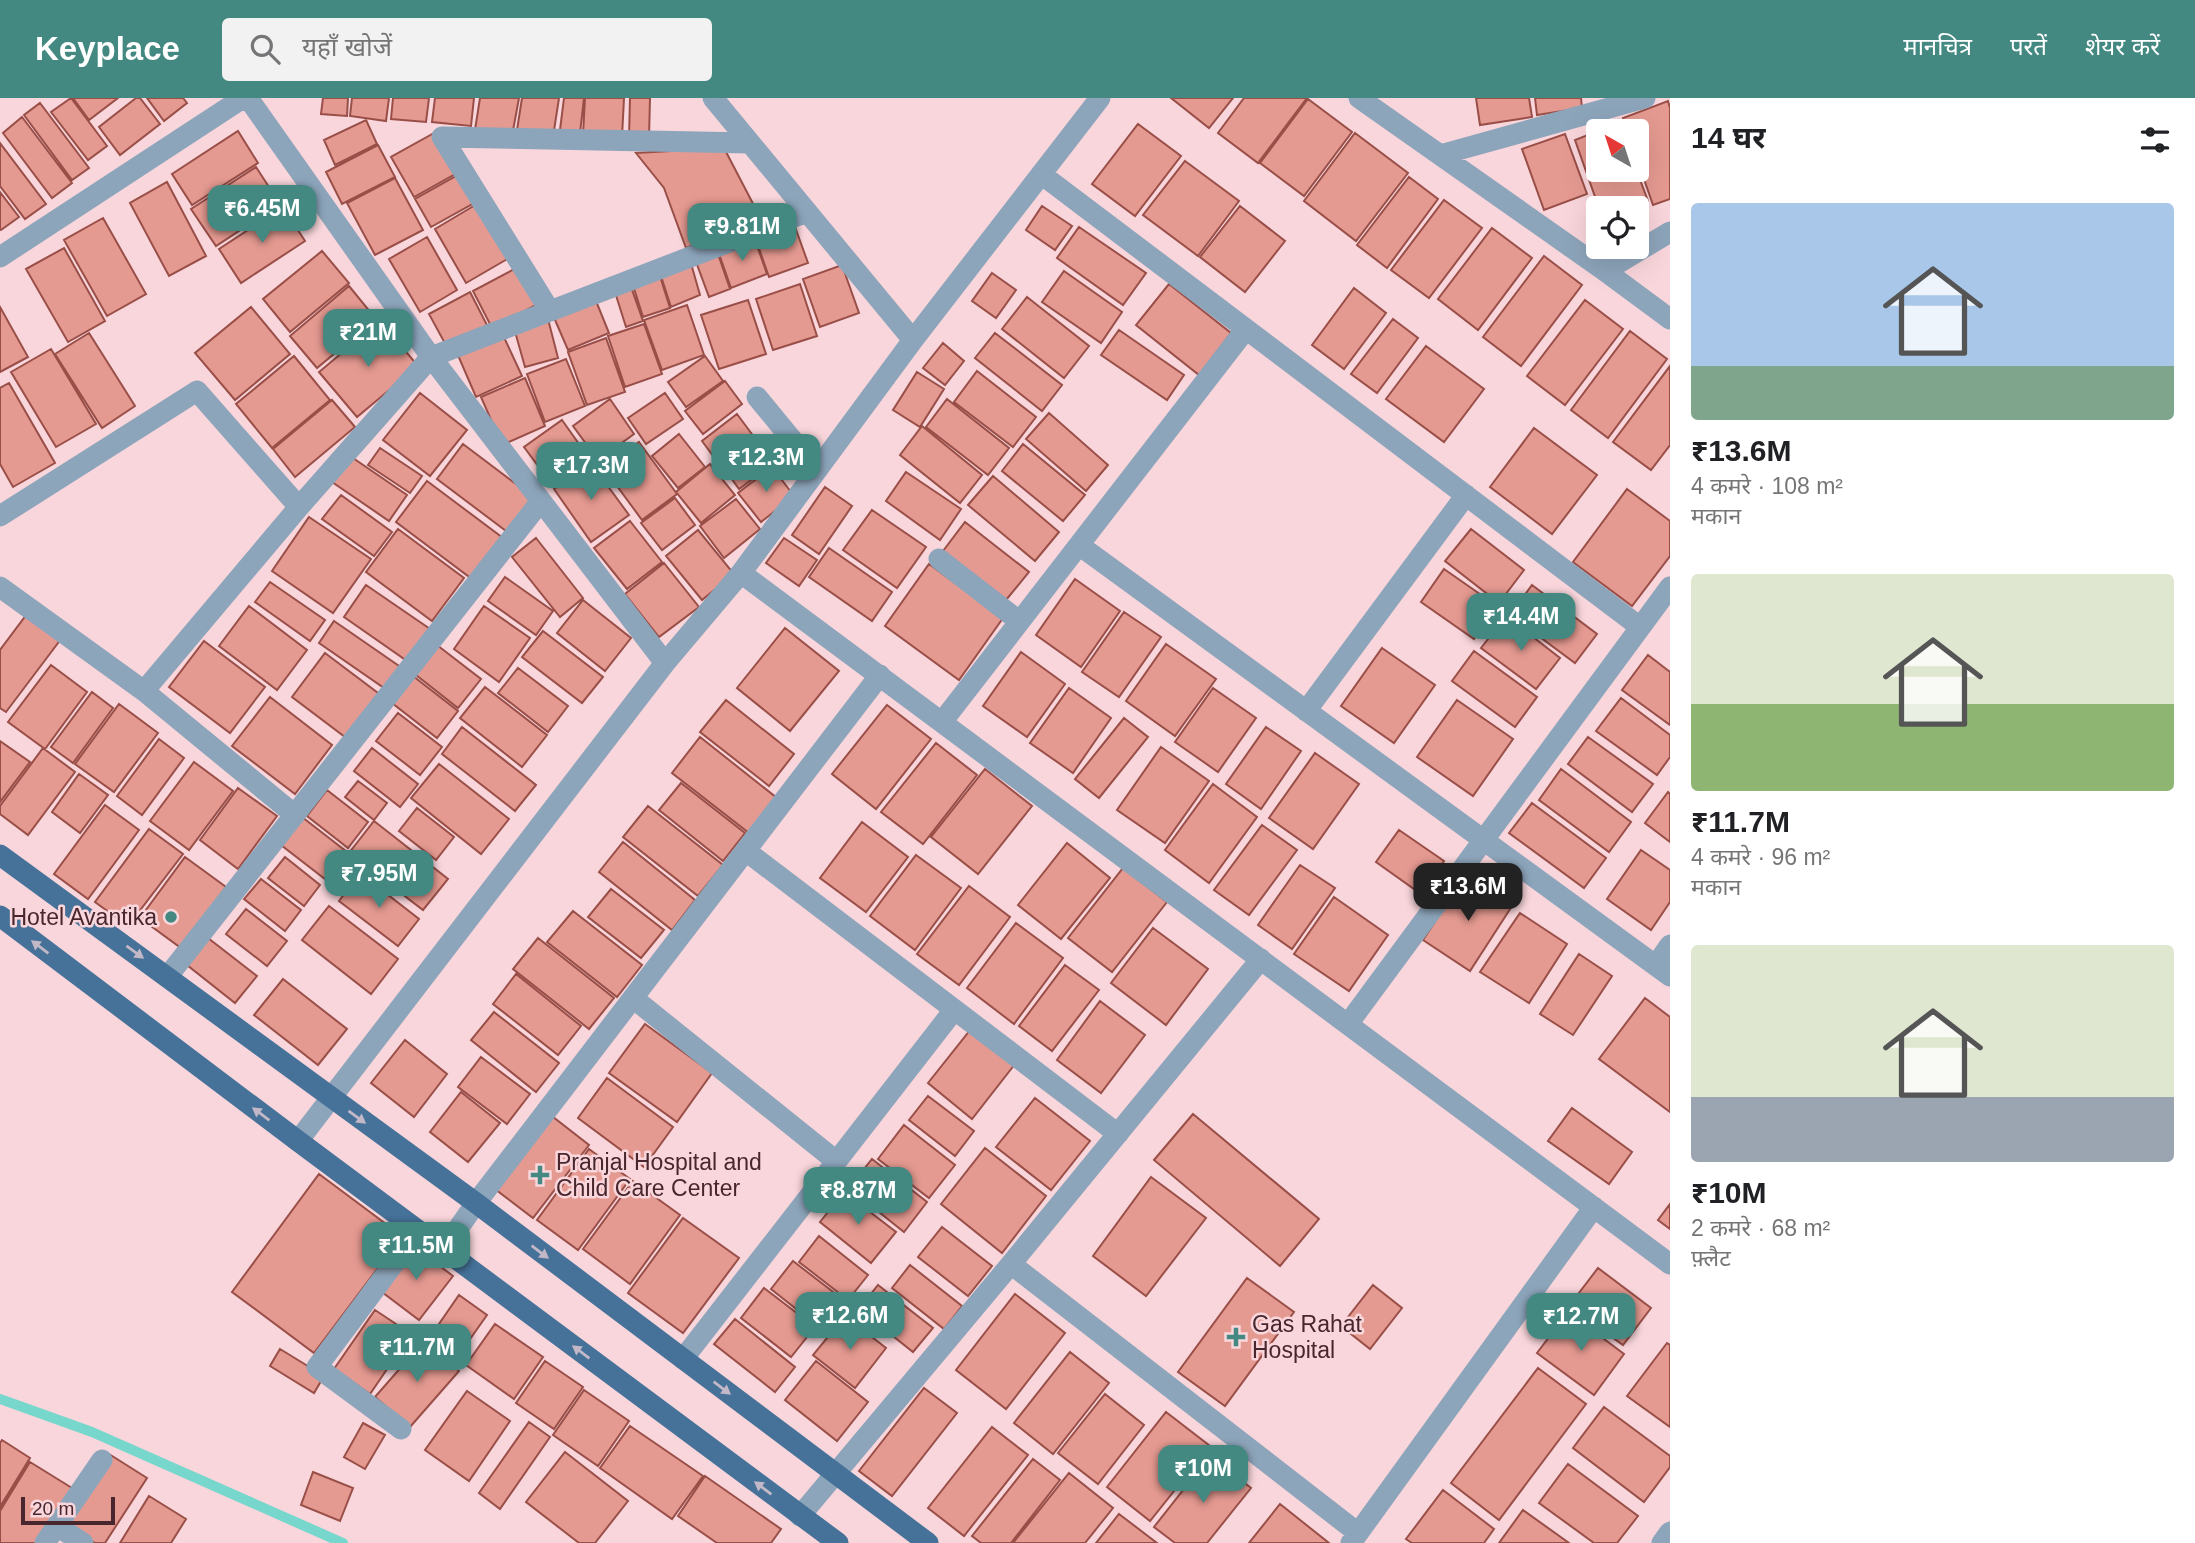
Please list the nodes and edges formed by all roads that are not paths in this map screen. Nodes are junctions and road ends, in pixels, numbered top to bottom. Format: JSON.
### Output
{"nodes":[{"id":1,"x":246,"y":98,"type":"edge"},
{"id":2,"x":713,"y":98,"type":"edge"},
{"id":3,"x":1100,"y":98,"type":"edge"},
{"id":4,"x":1359,"y":98,"type":"edge"},
{"id":5,"x":1645,"y":98,"type":"edge"},
{"id":6,"x":749,"y":143,"type":"junction"},
{"id":7,"x":1440,"y":155,"type":"junction"},
{"id":8,"x":1041,"y":174,"type":"junction"},
{"id":9,"x":807,"y":212,"type":"junction"},
{"id":10,"x":1670,"y":232,"type":"edge"},
{"id":11,"x":0,"y":257,"type":"edge"},
{"id":12,"x":1605,"y":271,"type":"junction"},
{"id":13,"x":550,"y":311,"type":"junction"},
{"id":14,"x":1670,"y":319,"type":"edge"},
{"id":15,"x":1246,"y":329,"type":"junction"},
{"id":16,"x":913,"y":340,"type":"junction"},
{"id":17,"x":431,"y":356,"type":"junction"},
{"id":18,"x":757,"y":397,"type":"dead end"},
{"id":19,"x":817,"y":470,"type":"junction"},
{"id":20,"x":1466,"y":495,"type":"junction"},
{"id":21,"x":541,"y":501,"type":"junction"},
{"id":22,"x":299,"y":508,"type":"junction"},
{"id":23,"x":0,"y":516,"type":"edge"},
{"id":24,"x":1079,"y":545,"type":"junction"},
{"id":25,"x":939,"y":559,"type":"dead end"},
{"id":26,"x":741,"y":573,"type":"junction"},
{"id":27,"x":0,"y":587,"type":"edge"},
{"id":28,"x":1670,"y":587,"type":"edge"},
{"id":29,"x":1019,"y":621,"type":"junction"},
{"id":30,"x":1640,"y":627,"type":"junction"},
{"id":31,"x":665,"y":663,"type":"junction"},
{"id":32,"x":880,"y":675,"type":"junction"},
{"id":33,"x":144,"y":691,"type":"junction"},
{"id":34,"x":1306,"y":711,"type":"junction"},
{"id":35,"x":942,"y":722,"type":"junction"},
{"id":36,"x":295,"y":815,"type":"junction"},
{"id":37,"x":1484,"y":840,"type":"junction"},
{"id":38,"x":746,"y":851,"type":"junction"},
{"id":39,"x":0,"y":855,"type":"edge"},
{"id":40,"x":0,"y":916,"type":"edge"},
{"id":41,"x":1670,"y":945,"type":"edge"},
{"id":42,"x":1261,"y":959,"type":"junction"},
{"id":43,"x":1663,"y":971,"type":"edge"},
{"id":44,"x":168,"y":976,"type":"junction"},
{"id":45,"x":633,"y":998,"type":"junction"},
{"id":46,"x":954,"y":1010,"type":"junction"},
{"id":47,"x":1348,"y":1024,"type":"junction"},
{"id":48,"x":330,"y":1098,"type":"junction"},
{"id":49,"x":1118,"y":1134,"type":"junction"},
{"id":50,"x":298,"y":1142,"type":"junction"},
{"id":51,"x":836,"y":1161,"type":"junction"},
{"id":52,"x":476,"y":1203,"type":"junction"},
{"id":53,"x":1594,"y":1208,"type":"junction"},
{"id":54,"x":418,"y":1231,"type":"junction"},
{"id":55,"x":443,"y":1250,"type":"junction"},
{"id":56,"x":1010,"y":1264,"type":"junction"},
{"id":57,"x":1670,"y":1264,"type":"edge"},
{"id":58,"x":683,"y":1359,"type":"junction"},
{"id":59,"x":401,"y":1429,"type":"dead end"},
{"id":60,"x":102,"y":1460,"type":"dead end"},
{"id":61,"x":835,"y":1474,"type":"junction"},
{"id":62,"x":800,"y":1516,"type":"junction"},
{"id":63,"x":1670,"y":1532,"type":"edge"},
{"id":64,"x":51,"y":1534,"type":"edge"},
{"id":65,"x":1355,"y":1538,"type":"edge"},
{"id":66,"x":83,"y":1543,"type":"edge"},
{"id":67,"x":838,"y":1543,"type":"edge"},
{"id":68,"x":928,"y":1543,"type":"edge"},
{"id":69,"x":1662,"y":1543,"type":"edge"}],
"edges":[{"from":1,"to":11,"type":"street"},
{"from":1,"to":17,"type":"street"},
{"from":2,"to":6,"type":"street"},
{"from":3,"to":8,"type":"street"},
{"from":4,"to":7,"type":"street"},
{"from":5,"to":7,"type":"street"},
{"from":6,"to":9,"type":"street"},
{"from":6,"to":13,"type":"street"},
{"from":7,"to":12,"type":"street"},
{"from":8,"to":15,"type":"street"},
{"from":8,"to":16,"type":"street"},
{"from":9,"to":13,"type":"street"},
{"from":9,"to":16,"type":"street"},
{"from":10,"to":12,"type":"street"},
{"from":12,"to":14,"type":"street"},
{"from":13,"to":17,"type":"street"},
{"from":15,"to":20,"type":"street"},
{"from":15,"to":24,"type":"street"},
{"from":16,"to":19,"type":"street"},
{"from":17,"to":21,"type":"street"},
{"from":17,"to":22,"type":"street"},
{"from":18,"to":19,"type":"street"},
{"from":19,"to":26,"type":"street"},
{"from":20,"to":30,"type":"street"},
{"from":20,"to":34,"type":"street"},
{"from":21,"to":31,"type":"street"},
{"from":21,"to":36,"type":"street"},
{"from":22,"to":23,"type":"street"},
{"from":22,"to":33,"type":"street"},
{"from":24,"to":29,"type":"street"},
{"from":24,"to":34,"type":"street"},
{"from":25,"to":29,"type":"street"},
{"from":26,"to":31,"type":"street"},
{"from":26,"to":32,"type":"street"},
{"from":27,"to":33,"type":"street"},
{"from":28,"to":30,"type":"street"},
{"from":29,"to":35,"type":"street"},
{"from":30,"to":37,"type":"street"},
{"from":31,"to":48,"type":"street"},
{"from":32,"to":35,"type":"street"},
{"from":32,"to":38,"type":"street"},
{"from":33,"to":36,"type":"street"},
{"from":34,"to":37,"type":"street"},
{"from":35,"to":42,"type":"street"},
{"from":36,"to":44,"type":"street"},
{"from":37,"to":43,"type":"street"},
{"from":37,"to":47,"type":"street"},
{"from":38,"to":45,"type":"street"},
{"from":38,"to":46,"type":"street"},
{"from":39,"to":44,"type":"main road","one_way":true},
{"from":50,"to":40,"type":"main road","one_way":true},
{"from":41,"to":43,"type":"street"},
{"from":42,"to":47,"type":"street"},
{"from":42,"to":49,"type":"street"},
{"from":44,"to":48,"type":"main road"},
{"from":45,"to":51,"type":"street"},
{"from":45,"to":52,"type":"street"},
{"from":46,"to":49,"type":"street"},
{"from":46,"to":51,"type":"street"},
{"from":47,"to":53,"type":"street"},
{"from":48,"to":50,"type":"street"},
{"from":48,"to":52,"type":"main road","one_way":true},
{"from":49,"to":56,"type":"street"},
{"from":50,"to":54,"type":"main road"},
{"from":51,"to":58,"type":"street"},
{"from":52,"to":55,"type":"street"},
{"from":52,"to":58,"type":"main road","one_way":true},
{"from":53,"to":57,"type":"street"},
{"from":53,"to":65,"type":"street"},
{"from":54,"to":55,"type":"main road"},
{"from":54,"to":59,"type":"street"},
{"from":62,"to":55,"type":"main road","one_way":true},
{"from":56,"to":61,"type":"street"},
{"from":56,"to":65,"type":"street"},
{"from":58,"to":61,"type":"main road","one_way":true},
{"from":60,"to":64,"type":"street"},
{"from":61,"to":62,"type":"street"},
{"from":61,"to":68,"type":"main road"},
{"from":62,"to":67,"type":"main road"},
{"from":63,"to":69,"type":"street"},
{"from":64,"to":66,"type":"street"}]}
